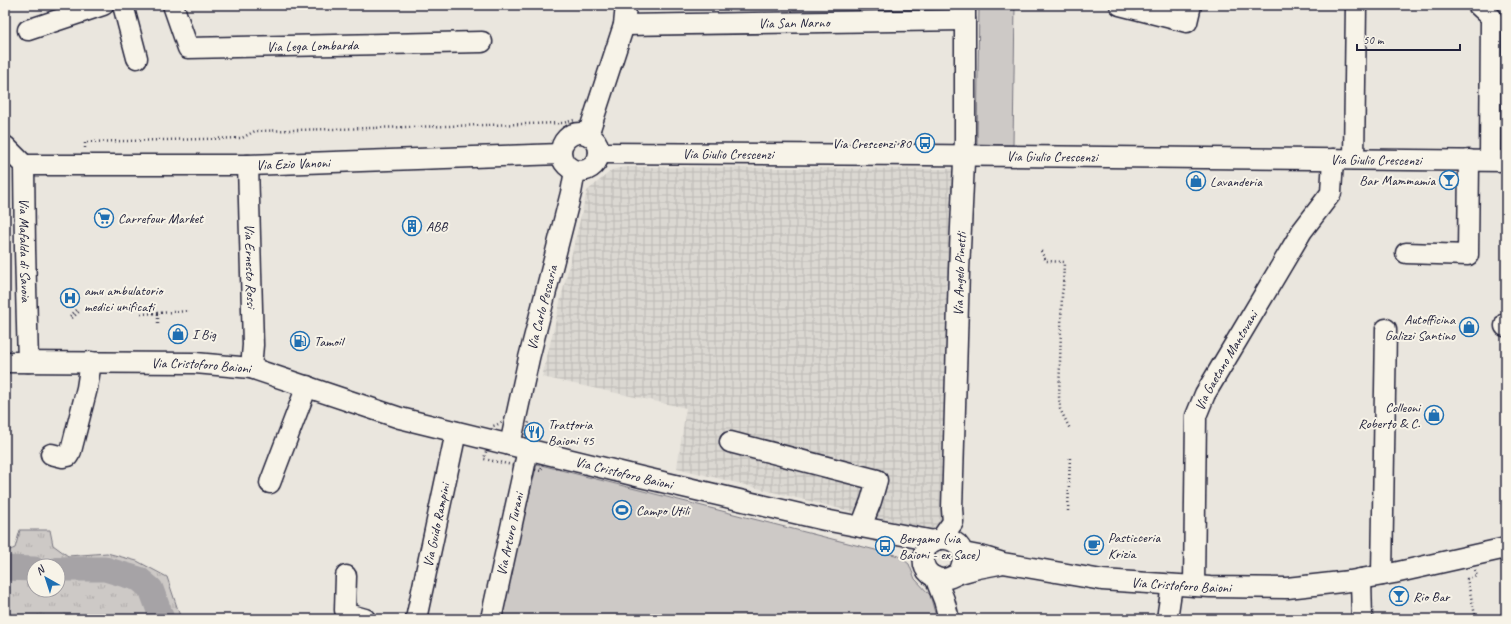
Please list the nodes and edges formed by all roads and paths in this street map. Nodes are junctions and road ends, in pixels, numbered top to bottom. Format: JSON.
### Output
{"nodes":[{"id":1,"x":103,"y":5,"type":"edge"},
{"id":2,"x":123,"y":5,"type":"edge"},
{"id":3,"x":173,"y":5,"type":"edge"},
{"id":4,"x":626,"y":5,"type":"edge"},
{"id":5,"x":1120,"y":5,"type":"edge"},
{"id":6,"x":1191,"y":5,"type":"edge"},
{"id":7,"x":1356,"y":5,"type":"edge"},
{"id":8,"x":1478,"y":5,"type":"edge"},
{"id":9,"x":965,"y":13,"type":"edge"},
{"id":10,"x":624,"y":25,"type":"junction"},
{"id":11,"x":28,"y":30,"type":"dead end"},
{"id":12,"x":482,"y":42,"type":"dead end"},
{"id":13,"x":137,"y":58,"type":"dead end"},
{"id":14,"x":1499,"y":59,"type":"edge"},
{"id":15,"x":595,"y":110,"type":"junction"},
{"id":16,"x":588,"y":135,"type":"junction"},
{"id":17,"x":5,"y":146,"type":"edge"},
{"id":18,"x":599,"y":153,"type":"junction"},
{"id":19,"x":560,"y":154,"type":"junction"},
{"id":20,"x":964,"y":155,"type":"junction"},
{"id":21,"x":1333,"y":159,"type":"junction"},
{"id":22,"x":1354,"y":159,"type":"junction"},
{"id":23,"x":1469,"y":160,"type":"junction"},
{"id":24,"x":1498,"y":160,"type":"edge"},
{"id":25,"x":24,"y":165,"type":"junction"},
{"id":26,"x":86,"y":165,"type":"junction"},
{"id":27,"x":248,"y":165,"type":"junction"},
{"id":28,"x":575,"y":171,"type":"junction"},
{"id":29,"x":1041,"y":251,"type":"dead end"},
{"id":30,"x":1406,"y":253,"type":"dead end"},
{"id":31,"x":80,"y":309,"type":"dead end"},
{"id":32,"x":189,"y":311,"type":"dead end"},
{"id":33,"x":158,"y":313,"type":"junction"},
{"id":34,"x":141,"y":314,"type":"dead end"},
{"id":35,"x":71,"y":317,"type":"dead end"},
{"id":36,"x":158,"y":323,"type":"dead end"},
{"id":37,"x":1386,"y":329,"type":"dead end"},
{"id":38,"x":5,"y":362,"type":"edge"},
{"id":39,"x":28,"y":362,"type":"junction"},
{"id":40,"x":90,"y":362,"type":"junction"},
{"id":41,"x":251,"y":368,"type":"junction"},
{"id":42,"x":307,"y":386,"type":"junction"},
{"id":43,"x":1070,"y":429,"type":"dead end"},
{"id":44,"x":456,"y":432,"type":"junction"},
{"id":45,"x":730,"y":442,"type":"dead end"},
{"id":46,"x":518,"y":447,"type":"junction"},
{"id":47,"x":51,"y":454,"type":"dead end"},
{"id":48,"x":1070,"y":456,"type":"dead end"},
{"id":49,"x":270,"y":483,"type":"dead end"},
{"id":50,"x":1068,"y":512,"type":"dead end"},
{"id":51,"x":856,"y":526,"type":"junction"},
{"id":52,"x":937,"y":540,"type":"junction"},
{"id":53,"x":1506,"y":548,"type":"edge"},
{"id":54,"x":963,"y":553,"type":"junction"},
{"id":55,"x":1003,"y":563,"type":"junction"},
{"id":56,"x":1474,"y":567,"type":"dead end"},
{"id":57,"x":942,"y":573,"type":"junction"},
{"id":58,"x":1382,"y":575,"type":"junction"},
{"id":59,"x":346,"y":576,"type":"dead end"},
{"id":60,"x":1361,"y":579,"type":"junction"},
{"id":61,"x":1172,"y":585,"type":"junction"},
{"id":62,"x":1194,"y":586,"type":"junction"},
{"id":63,"x":949,"y":618,"type":"edge"},
{"id":64,"x":365,"y":619,"type":"edge"},
{"id":65,"x":416,"y":619,"type":"edge"},
{"id":66,"x":491,"y":619,"type":"edge"},
{"id":67,"x":1167,"y":619,"type":"edge"},
{"id":68,"x":1362,"y":619,"type":"edge"},
{"id":69,"x":1476,"y":619,"type":"edge"}],
"edges":[{"from":1,"to":11,"type":"street"},
{"from":2,"to":13,"type":"street"},
{"from":3,"to":12,"type":"street","name":"Via Lega Lombarda"},
{"from":4,"to":10,"type":"street"},
{"from":5,"to":6,"type":"street"},
{"from":7,"to":22,"type":"street"},
{"from":8,"to":14,"type":"street"},
{"from":9,"to":10,"type":"street","name":"Via San Narno"},
{"from":9,"to":20,"type":"street","name":"Via Angelo Pinetti"},
{"from":10,"to":15,"type":"street"},
{"from":14,"to":24,"type":"street"},
{"from":15,"to":16,"type":"street"},
{"from":15,"to":26,"type":"path"},
{"from":16,"to":18,"type":"street"},
{"from":16,"to":19,"type":"street"},
{"from":17,"to":25,"type":"street"},
{"from":18,"to":20,"type":"street","name":"Via Giulio Crescenzi"},
{"from":18,"to":28,"type":"street"},
{"from":19,"to":27,"type":"street","name":"Via Ezio Vanoni"},
{"from":19,"to":28,"type":"street"},
{"from":20,"to":21,"type":"street","name":"Via Giulio Crescenzi"},
{"from":20,"to":52,"type":"street","name":"Via Angelo Pinetti"},
{"from":21,"to":22,"type":"street","name":"Via Giulio Crescenzi"},
{"from":21,"to":62,"type":"street","name":"Via Gaetano Mantovani"},
{"from":22,"to":23,"type":"street","name":"Via Giulio Crescenzi"},
{"from":23,"to":24,"type":"street","name":"Via Giulio Crescenzi"},
{"from":23,"to":30,"type":"street"},
{"from":25,"to":26,"type":"street","name":"Via Ezio Vanoni"},
{"from":25,"to":39,"type":"street","name":"Via Mafalda di Savoia"},
{"from":26,"to":27,"type":"street","name":"Via Ezio Vanoni"},
{"from":27,"to":41,"type":"street","name":"Via Ernesto Rossi"},
{"from":28,"to":46,"type":"street","name":"Via Carlo Pescaria"},
{"from":29,"to":43,"type":"path"},
{"from":31,"to":35,"type":"path"},
{"from":32,"to":33,"type":"path"},
{"from":33,"to":34,"type":"path"},
{"from":33,"to":36,"type":"path"},
{"from":37,"to":58,"type":"street"},
{"from":38,"to":39,"type":"street","name":"Via Cristoforo Baioni"},
{"from":39,"to":40,"type":"street","name":"Via Cristoforo Baioni"},
{"from":40,"to":41,"type":"street","name":"Via Cristoforo Baioni"},
{"from":40,"to":47,"type":"street"},
{"from":41,"to":42,"type":"street","name":"Via Cristoforo Baioni"},
{"from":42,"to":44,"type":"street","name":"Via Cristoforo Baioni"},
{"from":42,"to":49,"type":"street"},
{"from":44,"to":46,"type":"street","name":"Via Cristoforo Baioni"},
{"from":44,"to":65,"type":"street","name":"Via Guido Rampini"},
{"from":45,"to":51,"type":"street"},
{"from":46,"to":51,"type":"street","name":"Via Cristoforo Baioni"},
{"from":46,"to":66,"type":"street","name":"Via Arturo Turani"},
{"from":48,"to":50,"type":"path"},
{"from":51,"to":52,"type":"street","name":"Via Cristoforo Baioni"},
{"from":51,"to":57,"type":"street","name":"Via Cristoforo Baioni"},
{"from":52,"to":54,"type":"street","name":"Via Cristoforo Baioni"},
{"from":52,"to":57,"type":"street"},
{"from":53,"to":58,"type":"street","name":"Via Cristoforo Baioni"},
{"from":54,"to":55,"type":"street","name":"Via Cristoforo Baioni"},
{"from":54,"to":57,"type":"street"},
{"from":55,"to":57,"type":"street","name":"Via Cristoforo Baioni"},
{"from":55,"to":61,"type":"street","name":"Via Cristoforo Baioni"},
{"from":56,"to":69,"type":"path"},
{"from":57,"to":63,"type":"street"},
{"from":58,"to":60,"type":"street","name":"Via Cristoforo Baioni"},
{"from":59,"to":64,"type":"street"},
{"from":60,"to":62,"type":"street","name":"Via Cristoforo Baioni"},
{"from":60,"to":68,"type":"street"},
{"from":61,"to":62,"type":"street","name":"Via Cristoforo Baioni"},
{"from":61,"to":67,"type":"street"}]}
